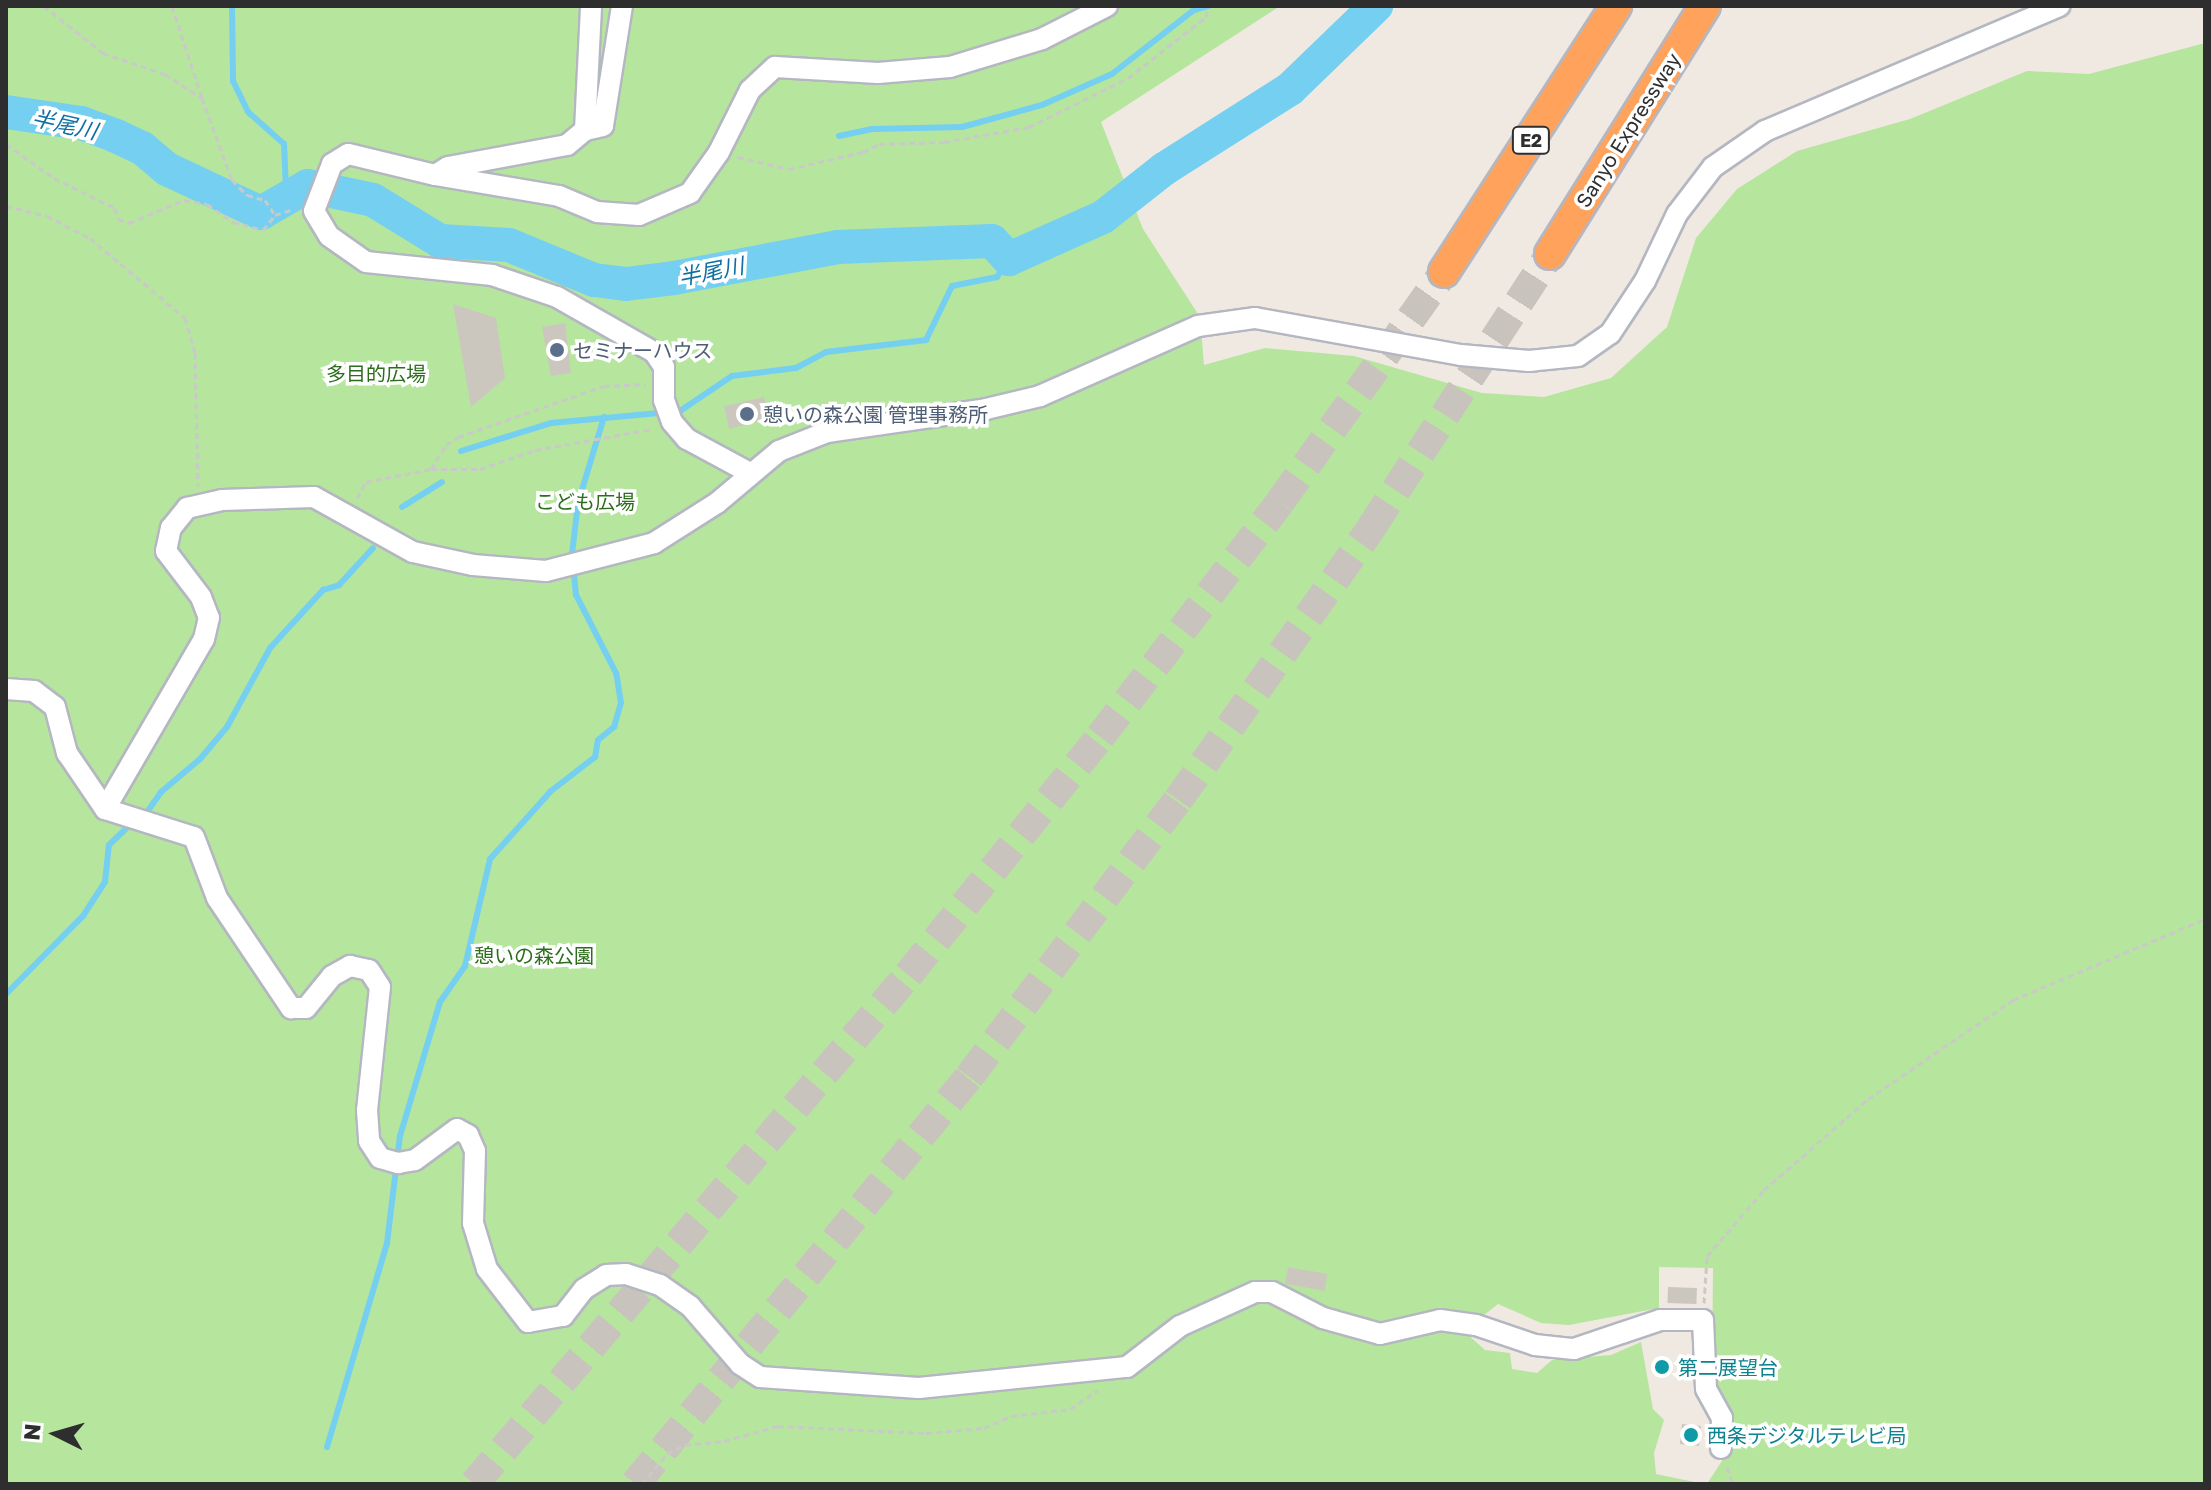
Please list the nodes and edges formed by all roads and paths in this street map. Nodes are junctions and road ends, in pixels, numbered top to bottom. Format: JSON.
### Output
{"nodes":[{"id":1,"x":44,"y":6,"type":"edge"},
{"id":2,"x":172,"y":6,"type":"edge"},
{"id":3,"x":591,"y":6,"type":"edge"},
{"id":4,"x":622,"y":6,"type":"edge"},
{"id":5,"x":1107,"y":6,"type":"edge"},
{"id":6,"x":1208,"y":6,"type":"edge"},
{"id":7,"x":1616,"y":6,"type":"edge"},
{"id":8,"x":1705,"y":6,"type":"edge"},
{"id":9,"x":2060,"y":6,"type":"edge"},
{"id":10,"x":202,"y":98,"type":"junction"},
{"id":11,"x":585,"y":130,"type":"junction"},
{"id":12,"x":6,"y":144,"type":"edge"},
{"id":13,"x":719,"y":152,"type":"junction"},
{"id":14,"x":435,"y":175,"type":"junction"},
{"id":15,"x":6,"y":206,"type":"edge"},
{"id":16,"x":314,"y":211,"type":"junction"},
{"id":17,"x":275,"y":215,"type":"junction"},
{"id":18,"x":1550,"y":254,"type":"tunnel mouth"},
{"id":19,"x":1444,"y":272,"type":"tunnel mouth"},
{"id":20,"x":665,"y":378,"type":"junction"},
{"id":21,"x":672,"y":422,"type":"junction"},
{"id":22,"x":431,"y":469,"type":"junction"},
{"id":23,"x":748,"y":472,"type":"junction"},
{"id":24,"x":197,"y":506,"type":"junction"},
{"id":25,"x":352,"y":513,"type":"junction"},
{"id":26,"x":6,"y":689,"type":"edge"},
{"id":27,"x":105,"y":809,"type":"junction"},
{"id":28,"x":2205,"y":919,"type":"edge"},
{"id":29,"x":1703,"y":1320,"type":"junction"},
{"id":30,"x":1111,"y":1370,"type":"junction"},
{"id":31,"x":1721,"y":1448,"type":"dead end"},
{"id":32,"x":642,"y":1484,"type":"edge"}],
"edges":[{"from":1,"to":10,"type":"path"},
{"from":2,"to":10,"type":"path"},
{"from":3,"to":11,"type":"street"},
{"from":4,"to":11,"type":"street"},
{"from":5,"to":13,"type":"street"},
{"from":6,"to":13,"type":"path"},
{"from":7,"to":19,"type":"highway","number":"E2"},
{"from":8,"to":18,"type":"highway","name":"Sanyo Expressway"},
{"from":9,"to":23,"type":"street"},
{"from":10,"to":17,"type":"path"},
{"from":11,"to":14,"type":"street"},
{"from":12,"to":17,"type":"path"},
{"from":13,"to":14,"type":"street"},
{"from":14,"to":16,"type":"street"},
{"from":15,"to":24,"type":"path"},
{"from":16,"to":17,"type":"path"},
{"from":16,"to":20,"type":"street"},
{"from":20,"to":21,"type":"street"},
{"from":20,"to":22,"type":"path"},
{"from":21,"to":22,"type":"path"},
{"from":21,"to":23,"type":"street"},
{"from":22,"to":25,"type":"path"},
{"from":23,"to":25,"type":"street"},
{"from":24,"to":25,"type":"street"},
{"from":24,"to":27,"type":"street"},
{"from":26,"to":27,"type":"street"},
{"from":27,"to":30,"type":"street"},
{"from":28,"to":29,"type":"path"},
{"from":29,"to":30,"type":"street"},
{"from":29,"to":31,"type":"street"},
{"from":30,"to":32,"type":"path"}]}
